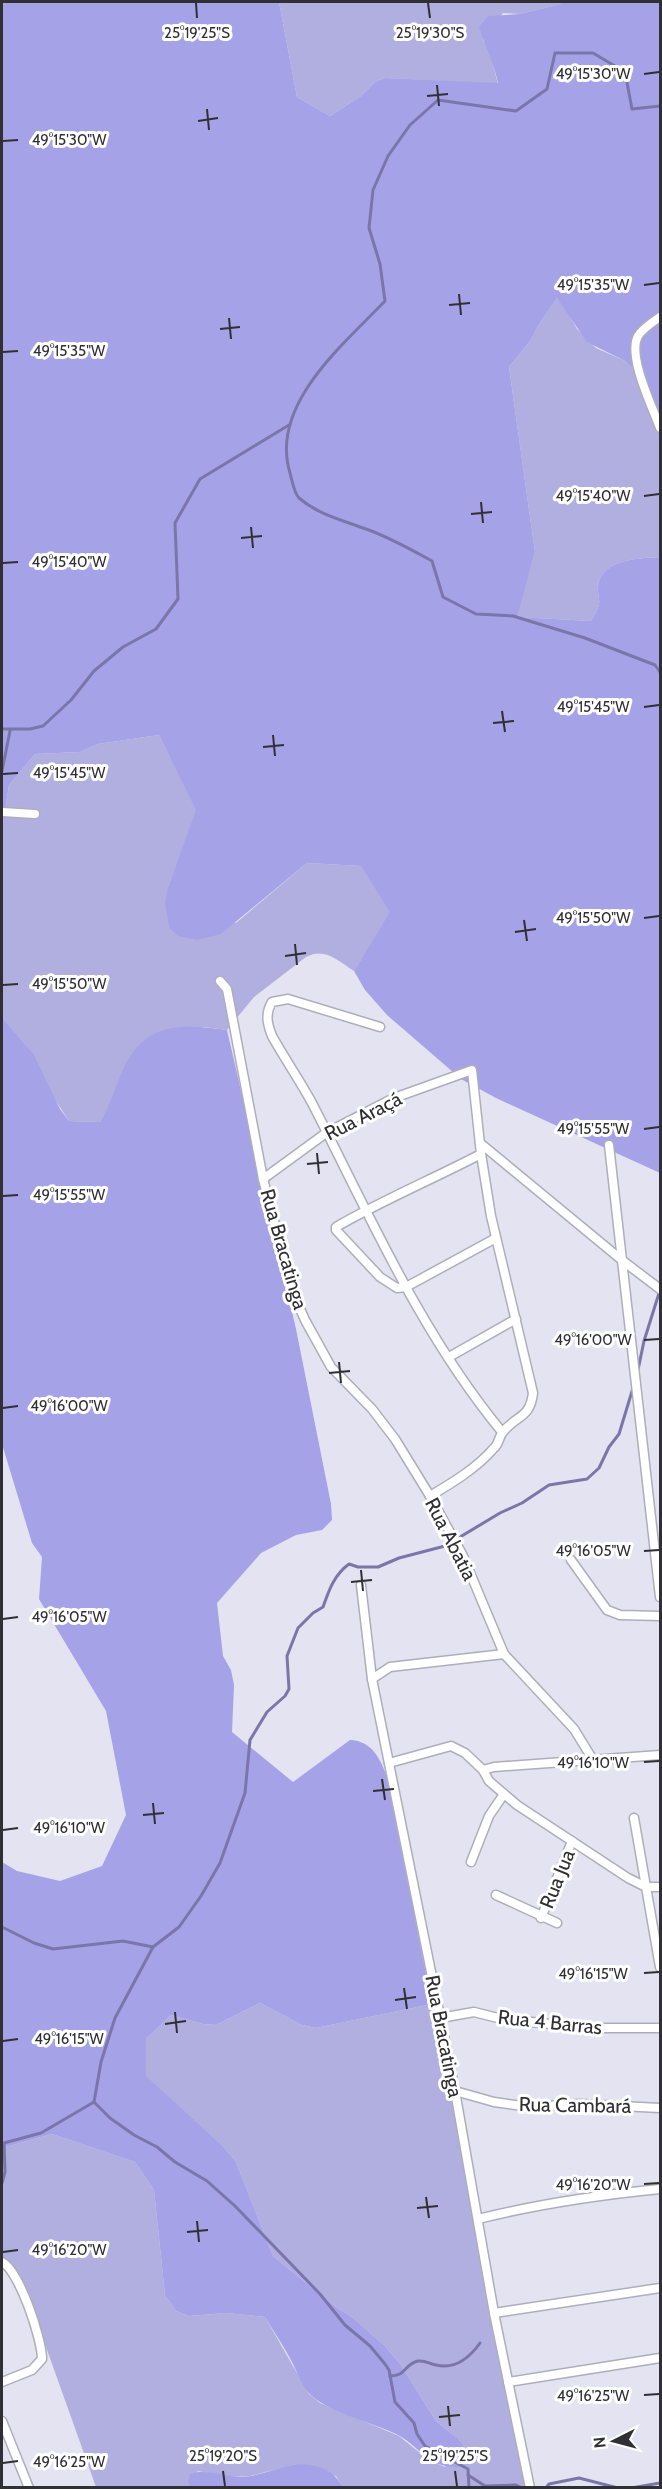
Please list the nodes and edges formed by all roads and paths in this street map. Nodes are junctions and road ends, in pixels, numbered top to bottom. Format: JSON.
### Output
{"nodes":[{"id":1,"x":660,"y":317,"type":"edge"},
{"id":2,"x":660,"y":428,"type":"edge"},
{"id":3,"x":2,"y":812,"type":"edge"},
{"id":4,"x":34,"y":814,"type":"dead end"},
{"id":5,"x":220,"y":981,"type":"dead end"},
{"id":6,"x":380,"y":1027,"type":"dead end"},
{"id":7,"x":326,"y":1133,"type":"junction"},
{"id":8,"x":480,"y":1143,"type":"junction"},
{"id":9,"x":609,"y":1145,"type":"dead end"},
{"id":10,"x":481,"y":1154,"type":"junction"},
{"id":11,"x":263,"y":1179,"type":"junction"},
{"id":12,"x":365,"y":1210,"type":"junction"},
{"id":13,"x":496,"y":1238,"type":"junction"},
{"id":14,"x":623,"y":1261,"type":"junction"},
{"id":15,"x":406,"y":1287,"type":"junction"},
{"id":16,"x":660,"y":1289,"type":"edge"},
{"id":17,"x":304,"y":1320,"type":"joint"},
{"id":18,"x":516,"y":1320,"type":"junction"},
{"id":19,"x":450,"y":1358,"type":"junction"},
{"id":20,"x":502,"y":1432,"type":"junction"},
{"id":21,"x":430,"y":1496,"type":"junction"},
{"id":22,"x":571,"y":1560,"type":"dead end"},
{"id":23,"x":361,"y":1585,"type":"dead end"},
{"id":24,"x":660,"y":1598,"type":"edge"},
{"id":25,"x":660,"y":1616,"type":"edge"},
{"id":26,"x":504,"y":1654,"type":"junction"},
{"id":27,"x":372,"y":1679,"type":"junction"},
{"id":28,"x":660,"y":1755,"type":"edge"},
{"id":29,"x":593,"y":1760,"type":"junction"},
{"id":30,"x":389,"y":1763,"type":"junction"},
{"id":31,"x":483,"y":1770,"type":"junction"},
{"id":32,"x":504,"y":1794,"type":"junction"},
{"id":33,"x":634,"y":1818,"type":"dead end"},
{"id":34,"x":572,"y":1841,"type":"junction"},
{"id":35,"x":471,"y":1862,"type":"dead end"},
{"id":36,"x":646,"y":1887,"type":"junction"},
{"id":37,"x":660,"y":1887,"type":"edge"},
{"id":38,"x":496,"y":1895,"type":"dead end"},
{"id":39,"x":541,"y":1918,"type":"junction"},
{"id":40,"x":557,"y":1923,"type":"dead end"},
{"id":41,"x":660,"y":1967,"type":"edge"},
{"id":42,"x":440,"y":2018,"type":"junction"},
{"id":43,"x":660,"y":2028,"type":"edge"},
{"id":44,"x":455,"y":2091,"type":"junction"},
{"id":45,"x":660,"y":2108,"type":"edge"},
{"id":46,"x":660,"y":2189,"type":"edge"},
{"id":47,"x":478,"y":2219,"type":"junction"},
{"id":48,"x":2,"y":2262,"type":"edge"},
{"id":49,"x":660,"y":2288,"type":"edge"},
{"id":50,"x":494,"y":2313,"type":"junction"},
{"id":51,"x":660,"y":2358,"type":"edge"},
{"id":52,"x":2,"y":2382,"type":"edge"},
{"id":53,"x":508,"y":2382,"type":"junction"},
{"id":54,"x":2,"y":2421,"type":"edge"},
{"id":55,"x":29,"y":2487,"type":"edge"},
{"id":56,"x":530,"y":2487,"type":"edge"}],
"edges":[{"from":1,"to":2,"type":"street"},
{"from":3,"to":4,"type":"street"},
{"from":5,"to":11,"type":"street","name":"Rua Bracatinga"},
{"from":6,"to":7,"type":"street"},
{"from":7,"to":8,"type":"street","name":"Rua Araçá"},
{"from":7,"to":11,"type":"street","name":"Rua Araçá"},
{"from":7,"to":12,"type":"street"},
{"from":8,"to":10,"type":"street"},
{"from":8,"to":14,"type":"street"},
{"from":9,"to":14,"type":"street"},
{"from":10,"to":12,"type":"street"},
{"from":10,"to":13,"type":"street"},
{"from":11,"to":17,"type":"street","name":"Rua Bracatinga"},
{"from":12,"to":15,"type":"street"},
{"from":12,"to":15,"type":"street"},
{"from":13,"to":15,"type":"street"},
{"from":13,"to":18,"type":"street"},
{"from":14,"to":16,"type":"street"},
{"from":14,"to":24,"type":"street"},
{"from":15,"to":19,"type":"street"},
{"from":17,"to":21,"type":"street","name":"Rua Abatia"},
{"from":18,"to":19,"type":"street"},
{"from":18,"to":20,"type":"street"},
{"from":19,"to":20,"type":"street"},
{"from":20,"to":21,"type":"street"},
{"from":21,"to":26,"type":"street","name":"Rua Abatia"},
{"from":22,"to":25,"type":"street"},
{"from":23,"to":27,"type":"street","name":"Rua Bracatinga"},
{"from":26,"to":27,"type":"street"},
{"from":26,"to":29,"type":"street","name":"Rua Abatia"},
{"from":27,"to":30,"type":"street","name":"Rua Bracatinga"},
{"from":28,"to":29,"type":"street"},
{"from":29,"to":31,"type":"street"},
{"from":30,"to":31,"type":"street"},
{"from":30,"to":42,"type":"street","name":"Rua Bracatinga"},
{"from":31,"to":32,"type":"street"},
{"from":32,"to":34,"type":"street"},
{"from":32,"to":35,"type":"street"},
{"from":33,"to":36,"type":"street"},
{"from":34,"to":36,"type":"street"},
{"from":34,"to":39,"type":"street","name":"Rua Jua"},
{"from":36,"to":37,"type":"street"},
{"from":36,"to":41,"type":"street"},
{"from":38,"to":39,"type":"street"},
{"from":39,"to":40,"type":"street"},
{"from":42,"to":43,"type":"street","name":"Rua 4 Barras"},
{"from":42,"to":44,"type":"street","name":"Rua Bracatinga"},
{"from":44,"to":45,"type":"street","name":"Rua Cambará"},
{"from":44,"to":47,"type":"street","name":"Rua Bracatinga"},
{"from":46,"to":47,"type":"street"},
{"from":47,"to":50,"type":"street","name":"Rua Bracatinga"},
{"from":48,"to":52,"type":"street"},
{"from":49,"to":50,"type":"street"},
{"from":50,"to":53,"type":"street","name":"Rua Bracatinga"},
{"from":51,"to":53,"type":"street"},
{"from":53,"to":56,"type":"street","name":"Rua Bracatinga"},
{"from":54,"to":55,"type":"street"}]}
